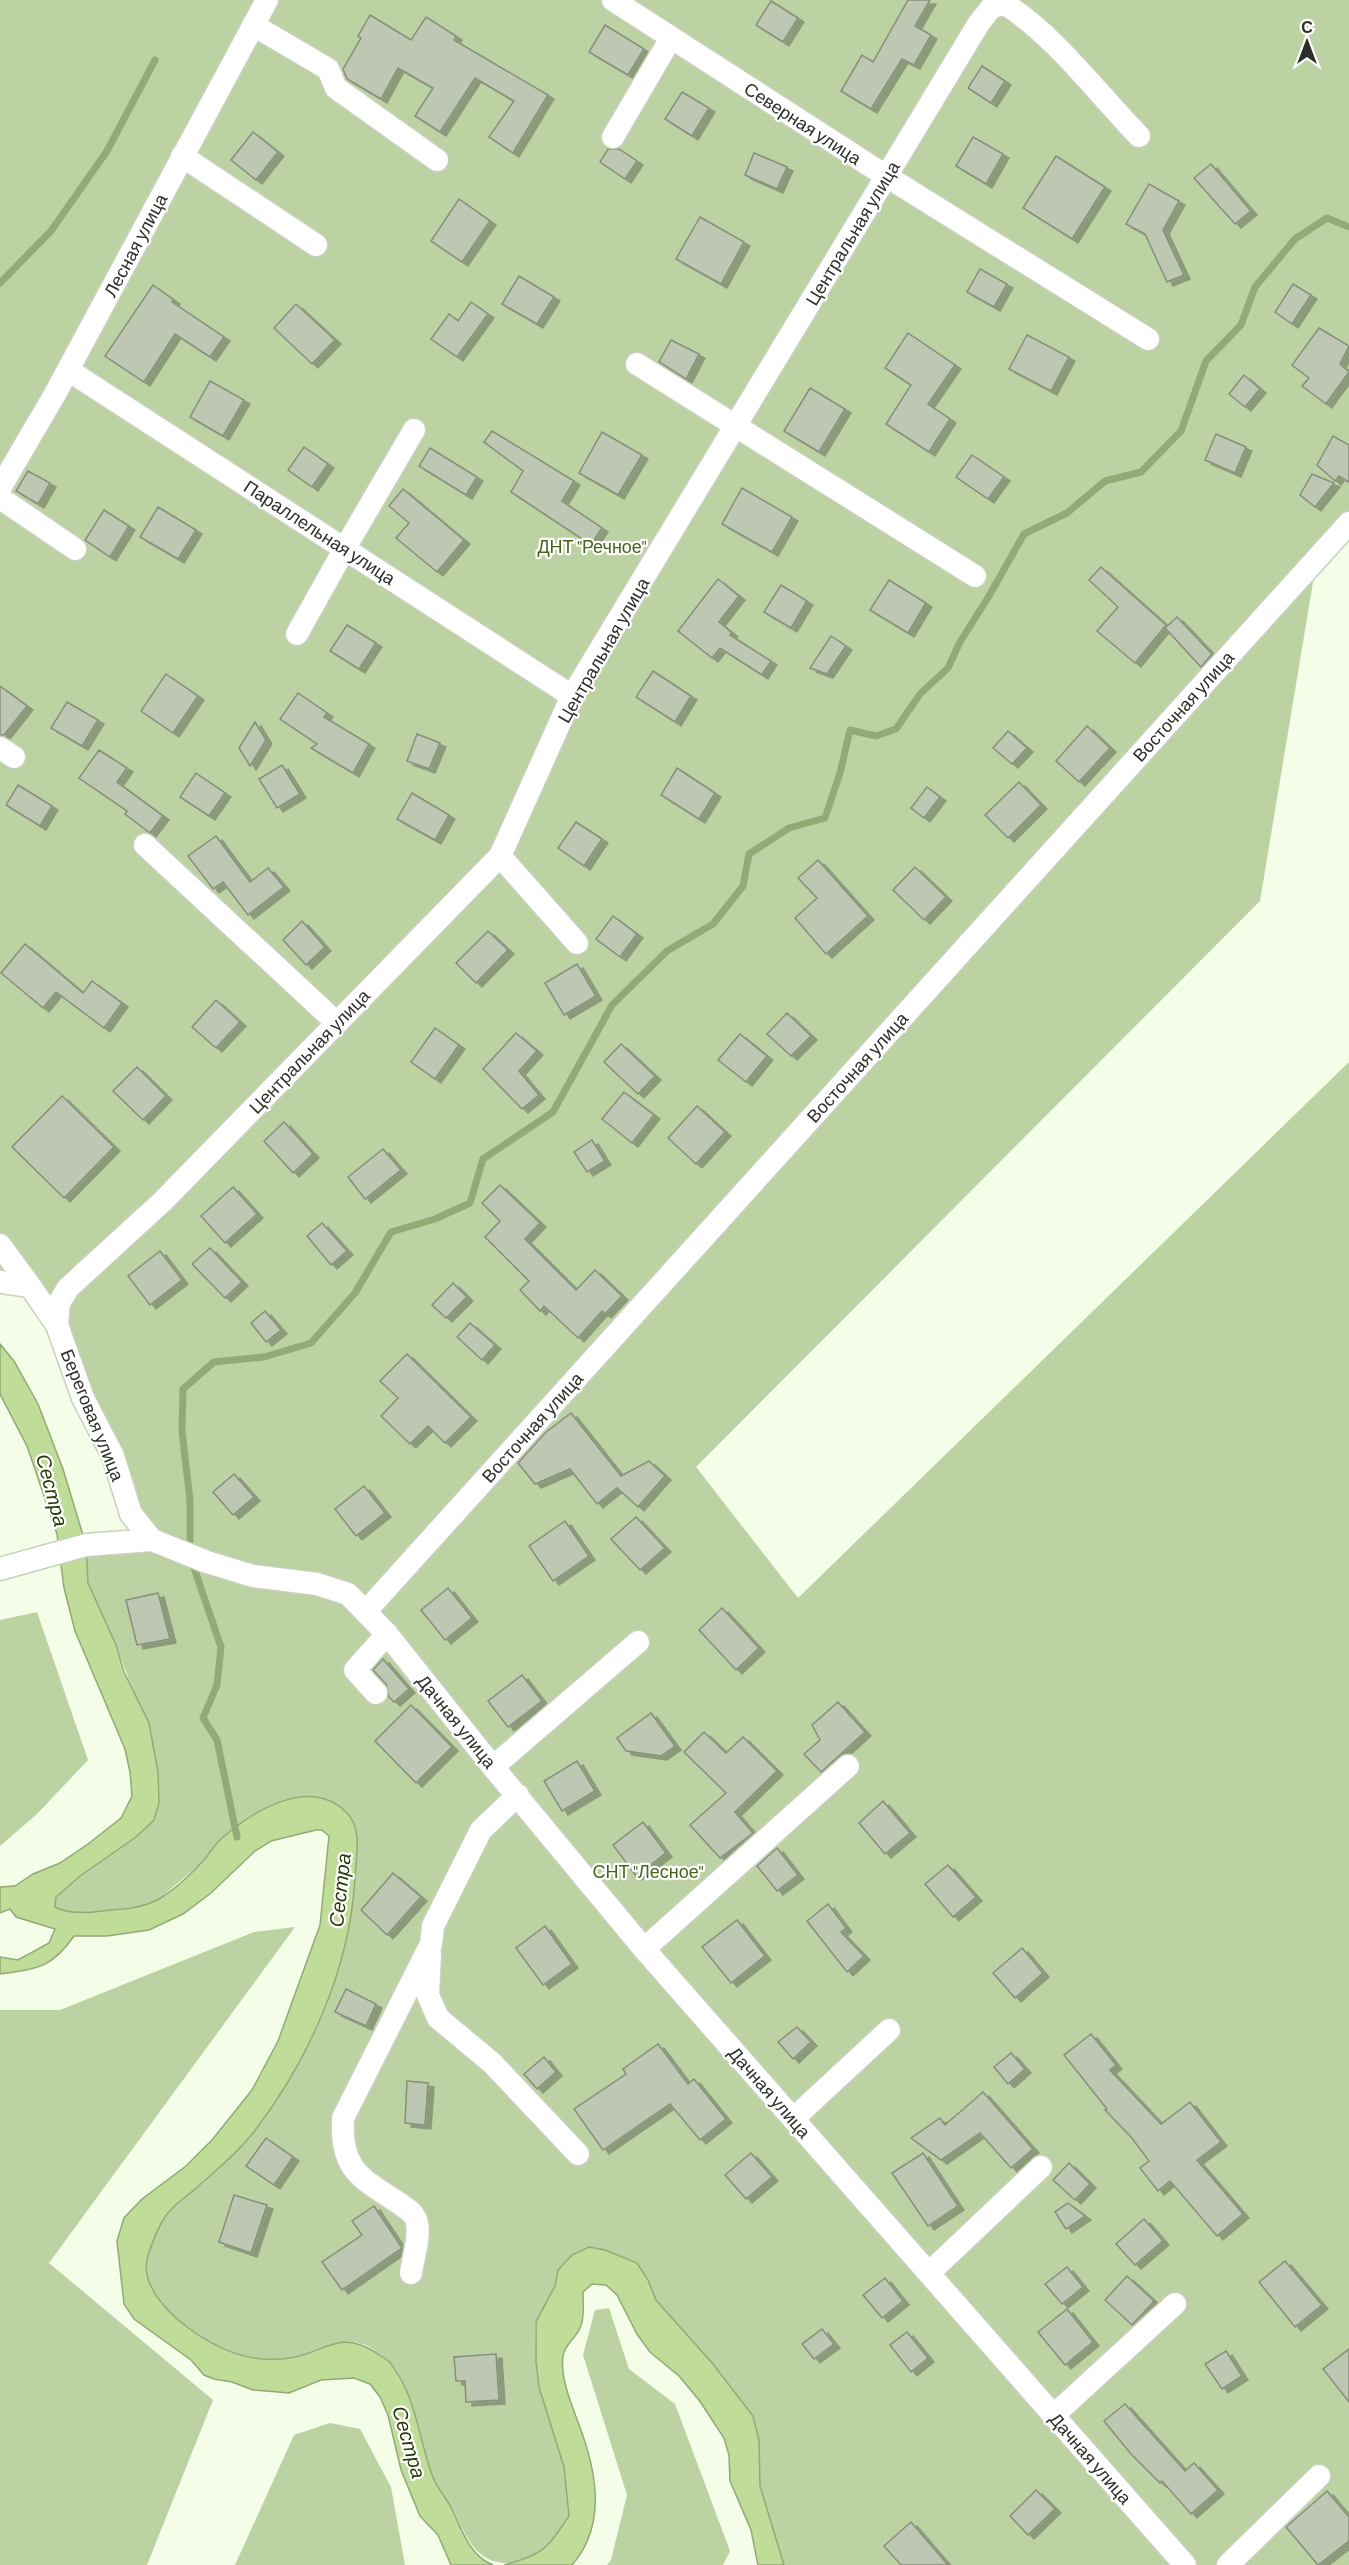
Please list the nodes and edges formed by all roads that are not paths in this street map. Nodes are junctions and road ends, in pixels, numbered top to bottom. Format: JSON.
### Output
{"nodes":[{"id":1,"x":267,"y":0,"type":"edge"},
{"id":2,"x":613,"y":0,"type":"edge"},
{"id":3,"x":253,"y":25,"type":"junction"},
{"id":4,"x":671,"y":38,"type":"junction"},
{"id":5,"x":1138,"y":136,"type":"dead end"},
{"id":6,"x":613,"y":137,"type":"dead end"},
{"id":7,"x":182,"y":156,"type":"junction"},
{"id":8,"x":436,"y":160,"type":"dead end"},
{"id":9,"x":886,"y":176,"type":"junction"},
{"id":10,"x":316,"y":245,"type":"dead end"},
{"id":11,"x":1148,"y":339,"type":"dead end"},
{"id":12,"x":637,"y":364,"type":"dead end"},
{"id":13,"x":68,"y":370,"type":"junction"},
{"id":14,"x":735,"y":427,"type":"junction"},
{"id":15,"x":414,"y":430,"type":"dead end"},
{"id":16,"x":0,"y":488,"type":"edge"},
{"id":17,"x":0,"y":498,"type":"edge"},
{"id":18,"x":1349,"y":523,"type":"edge"},
{"id":19,"x":345,"y":548,"type":"junction"},
{"id":20,"x":75,"y":549,"type":"dead end"},
{"id":21,"x":975,"y":576,"type":"dead end"},
{"id":22,"x":297,"y":634,"type":"dead end"},
{"id":23,"x":572,"y":696,"type":"junction"},
{"id":24,"x":145,"y":845,"type":"dead end"},
{"id":25,"x":500,"y":856,"type":"junction"},
{"id":26,"x":577,"y":943,"type":"dead end"},
{"id":27,"x":337,"y":1023,"type":"junction"},
{"id":28,"x":0,"y":1245,"type":"edge"},
{"id":29,"x":0,"y":1282,"type":"edge"},
{"id":30,"x":30,"y":1286,"type":"junction"},
{"id":31,"x":57,"y":1325,"type":"junction"},
{"id":32,"x":152,"y":1540,"type":"junction"},
{"id":33,"x":0,"y":1569,"type":"edge"},
{"id":34,"x":366,"y":1611,"type":"junction"},
{"id":35,"x":387,"y":1635,"type":"junction"},
{"id":36,"x":638,"y":1642,"type":"dead end"},
{"id":37,"x":376,"y":1693,"type":"dead end"},
{"id":38,"x":848,"y":1766,"type":"dead end"},
{"id":39,"x":493,"y":1767,"type":"junction"},
{"id":40,"x":518,"y":1796,"type":"junction"},
{"id":41,"x":431,"y":1944,"type":"junction"},
{"id":42,"x":644,"y":1949,"type":"junction"},
{"id":43,"x":889,"y":2030,"type":"dead end"},
{"id":44,"x":793,"y":2118,"type":"junction"},
{"id":45,"x":579,"y":2154,"type":"dead end"},
{"id":46,"x":1041,"y":2167,"type":"dead end"},
{"id":47,"x":411,"y":2273,"type":"dead end"},
{"id":48,"x":929,"y":2273,"type":"junction"},
{"id":49,"x":1175,"y":2304,"type":"dead end"},
{"id":50,"x":1054,"y":2415,"type":"junction"},
{"id":51,"x":1319,"y":2476,"type":"dead end"},
{"id":52,"x":1185,"y":2565,"type":"edge"},
{"id":53,"x":1228,"y":2565,"type":"edge"}],
"edges":[{"from":1,"to":3,"type":"street","name":"Лесная улица"},
{"from":2,"to":4,"type":"street","name":"Северная улица"},
{"from":3,"to":7,"type":"street","name":"Лесная улица"},
{"from":3,"to":8,"type":"street"},
{"from":4,"to":6,"type":"street"},
{"from":4,"to":9,"type":"street","name":"Северная улица"},
{"from":5,"to":9,"type":"street","name":"Центральная улица"},
{"from":7,"to":10,"type":"street"},
{"from":7,"to":13,"type":"street","name":"Лесная улица"},
{"from":9,"to":11,"type":"street","name":"Северная улица"},
{"from":9,"to":14,"type":"street","name":"Центральная улица"},
{"from":12,"to":14,"type":"street"},
{"from":13,"to":16,"type":"street","name":"Лесная улица"},
{"from":13,"to":19,"type":"street","name":"Параллельная улица"},
{"from":14,"to":21,"type":"street"},
{"from":14,"to":23,"type":"street","name":"Центральная улица"},
{"from":15,"to":19,"type":"street"},
{"from":17,"to":20,"type":"street"},
{"from":18,"to":34,"type":"street","name":"Восточная улица"},
{"from":19,"to":22,"type":"street"},
{"from":19,"to":23,"type":"street","name":"Параллельная улица"},
{"from":23,"to":25,"type":"street","name":"Центральная улица"},
{"from":24,"to":27,"type":"street"},
{"from":25,"to":26,"type":"street"},
{"from":25,"to":27,"type":"street","name":"Центральная улица"},
{"from":27,"to":31,"type":"street","name":"Центральная улица"},
{"from":28,"to":30,"type":"street"},
{"from":29,"to":30,"type":"street"},
{"from":30,"to":31,"type":"street","name":"Береговая улица"},
{"from":31,"to":32,"type":"street","name":"Береговая улица"},
{"from":32,"to":33,"type":"street"},
{"from":32,"to":34,"type":"street","name":"Дачная улица"},
{"from":34,"to":35,"type":"street","name":"Дачная улица"},
{"from":35,"to":37,"type":"street"},
{"from":35,"to":39,"type":"street","name":"Дачная улица"},
{"from":36,"to":39,"type":"street"},
{"from":38,"to":42,"type":"street"},
{"from":39,"to":40,"type":"street","name":"Дачная улица"},
{"from":40,"to":41,"type":"street"},
{"from":40,"to":42,"type":"street","name":"Дачная улица"},
{"from":41,"to":45,"type":"street"},
{"from":41,"to":47,"type":"street"},
{"from":42,"to":44,"type":"street","name":"Дачная улица"},
{"from":43,"to":44,"type":"street"},
{"from":44,"to":48,"type":"street","name":"Дачная улица"},
{"from":46,"to":48,"type":"street"},
{"from":48,"to":50,"type":"street","name":"Дачная улица"},
{"from":49,"to":50,"type":"street"},
{"from":50,"to":52,"type":"street","name":"Дачная улица"},
{"from":51,"to":53,"type":"street"}]}
